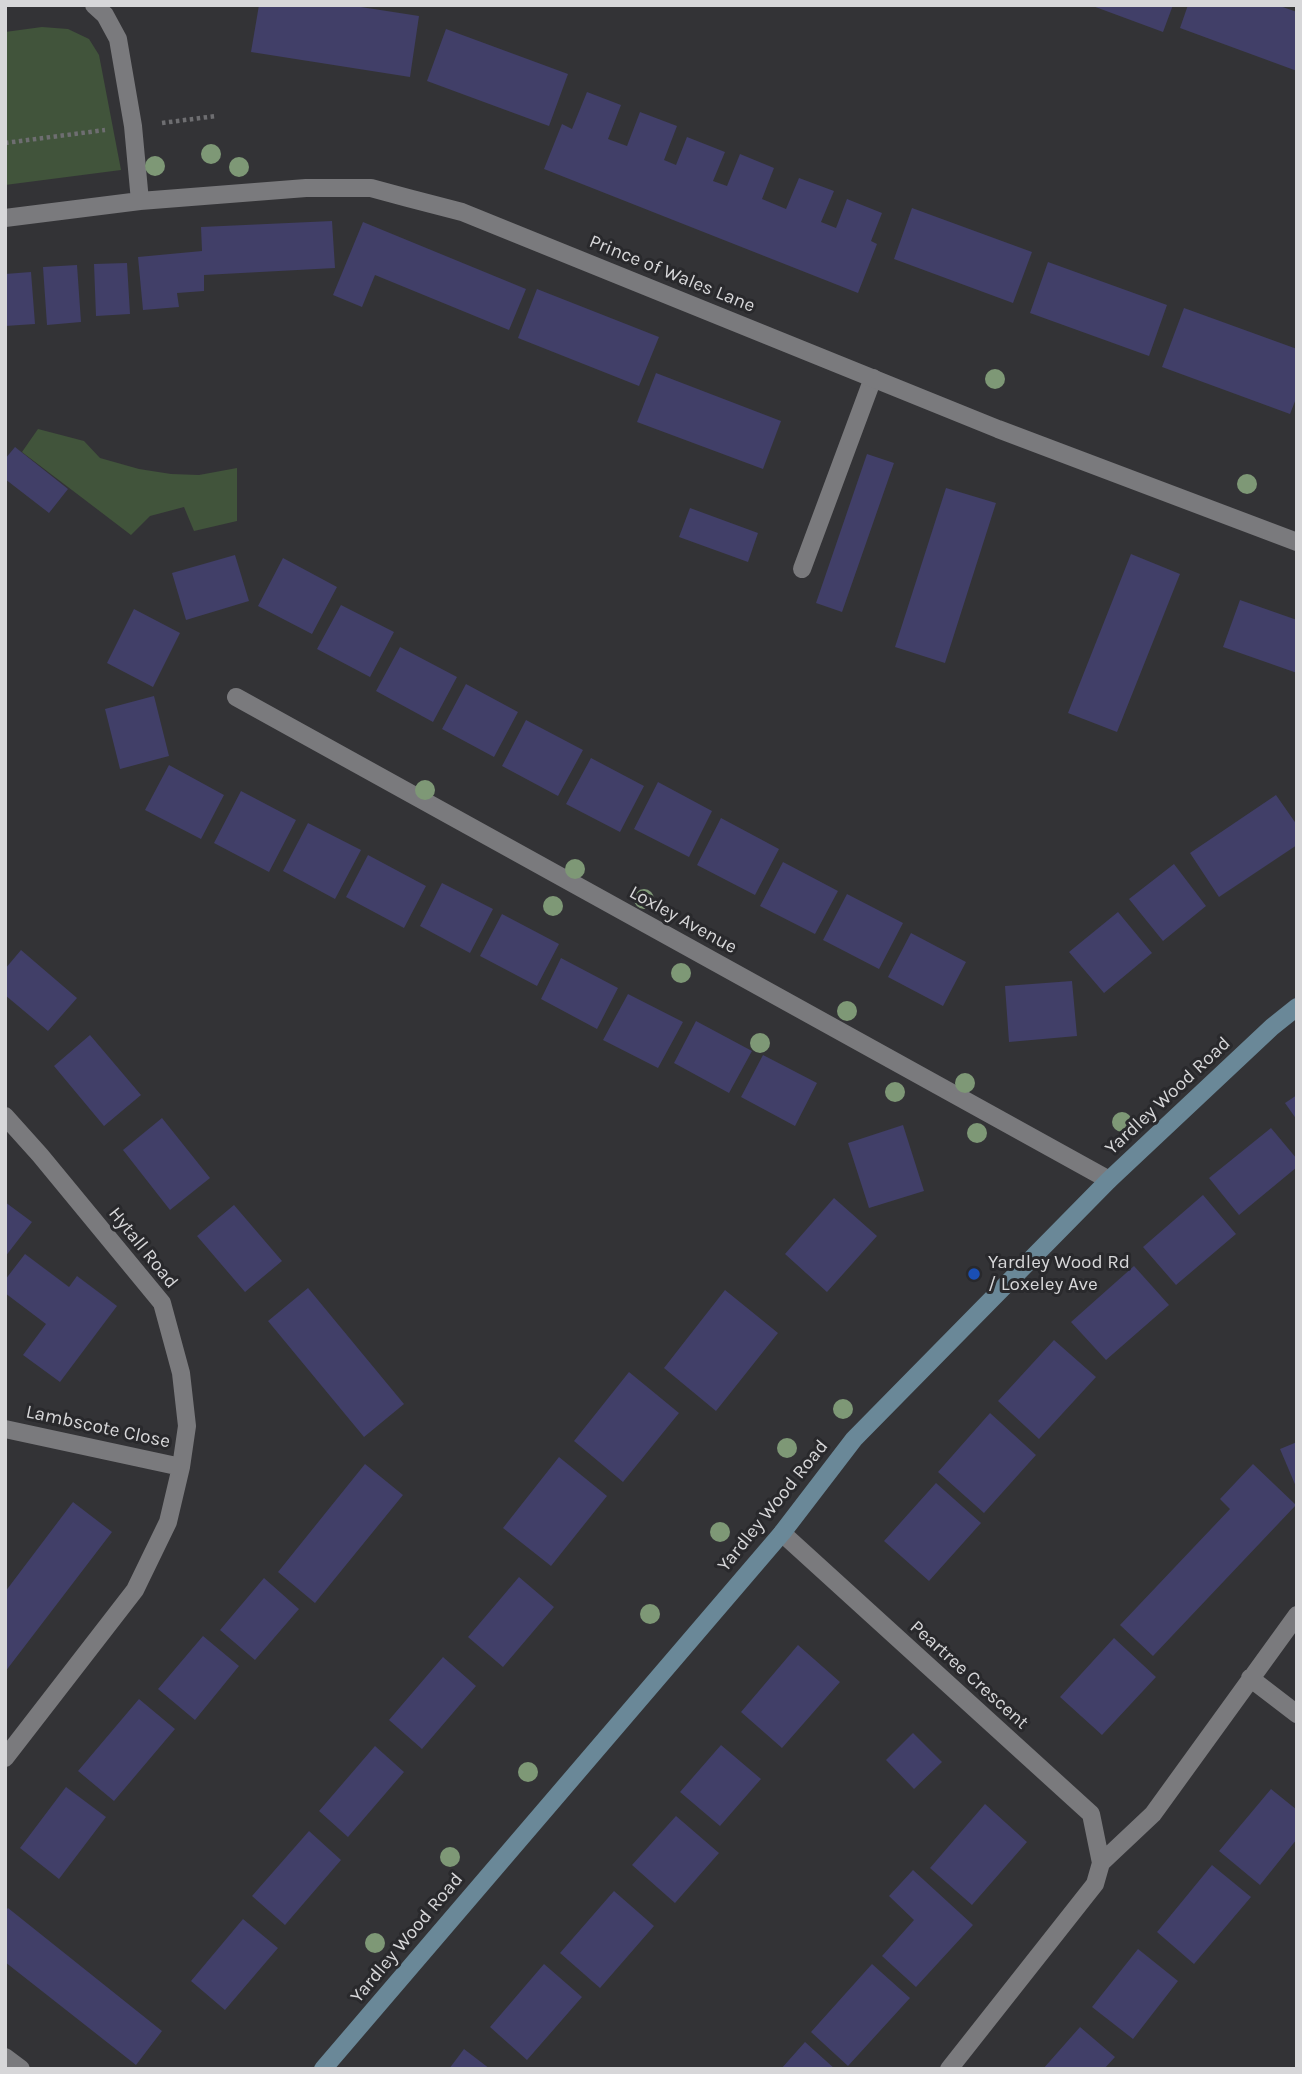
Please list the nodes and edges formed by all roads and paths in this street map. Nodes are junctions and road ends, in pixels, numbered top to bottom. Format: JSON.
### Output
{"nodes":[{"id":1,"x":94,"y":5,"type":"edge"},
{"id":2,"x":140,"y":201,"type":"junction"},
{"id":3,"x":5,"y":218,"type":"edge"},
{"id":4,"x":873,"y":378,"type":"junction"},
{"id":5,"x":1297,"y":542,"type":"edge"},
{"id":6,"x":802,"y":569,"type":"dead end"},
{"id":7,"x":236,"y":697,"type":"dead end"},
{"id":8,"x":1297,"y":1007,"type":"edge"},
{"id":9,"x":5,"y":1116,"type":"edge"},
{"id":10,"x":1110,"y":1180,"type":"junction"},
{"id":11,"x":5,"y":1429,"type":"edge"},
{"id":12,"x":181,"y":1467,"type":"junction"},
{"id":13,"x":782,"y":1533,"type":"junction"},
{"id":14,"x":1297,"y":1615,"type":"edge"},
{"id":15,"x":1250,"y":1678,"type":"junction"},
{"id":16,"x":1297,"y":1714,"type":"edge"},
{"id":17,"x":5,"y":1758,"type":"edge"},
{"id":18,"x":1101,"y":1863,"type":"junction"},
{"id":19,"x":5,"y":2057,"type":"edge"},
{"id":20,"x":20,"y":2069,"type":"edge"},
{"id":21,"x":323,"y":2069,"type":"edge"},
{"id":22,"x":949,"y":2069,"type":"edge"}],
"edges":[{"from":1,"to":2,"type":"street"},
{"from":2,"to":3,"type":"street","name":"Prince of Wales Lane"},
{"from":2,"to":4,"type":"street","name":"Prince of Wales Lane"},
{"from":4,"to":5,"type":"street","name":"Prince of Wales Lane"},
{"from":4,"to":6,"type":"street"},
{"from":7,"to":10,"type":"street","name":"Loxley Avenue"},
{"from":8,"to":10,"type":"street","name":"Yardley Wood Road"},
{"from":9,"to":12,"type":"street","name":"Hytall Road"},
{"from":10,"to":13,"type":"street","name":"Yardley Wood Road"},
{"from":11,"to":12,"type":"street","name":"Lambscote Close"},
{"from":12,"to":17,"type":"street","name":"Hytall Road"},
{"from":13,"to":18,"type":"street","name":"Peartree Crescent"},
{"from":13,"to":21,"type":"street","name":"Yardley Wood Road"},
{"from":14,"to":15,"type":"street"},
{"from":15,"to":16,"type":"street"},
{"from":15,"to":18,"type":"street"},
{"from":18,"to":22,"type":"street"},
{"from":19,"to":20,"type":"street"}]}
